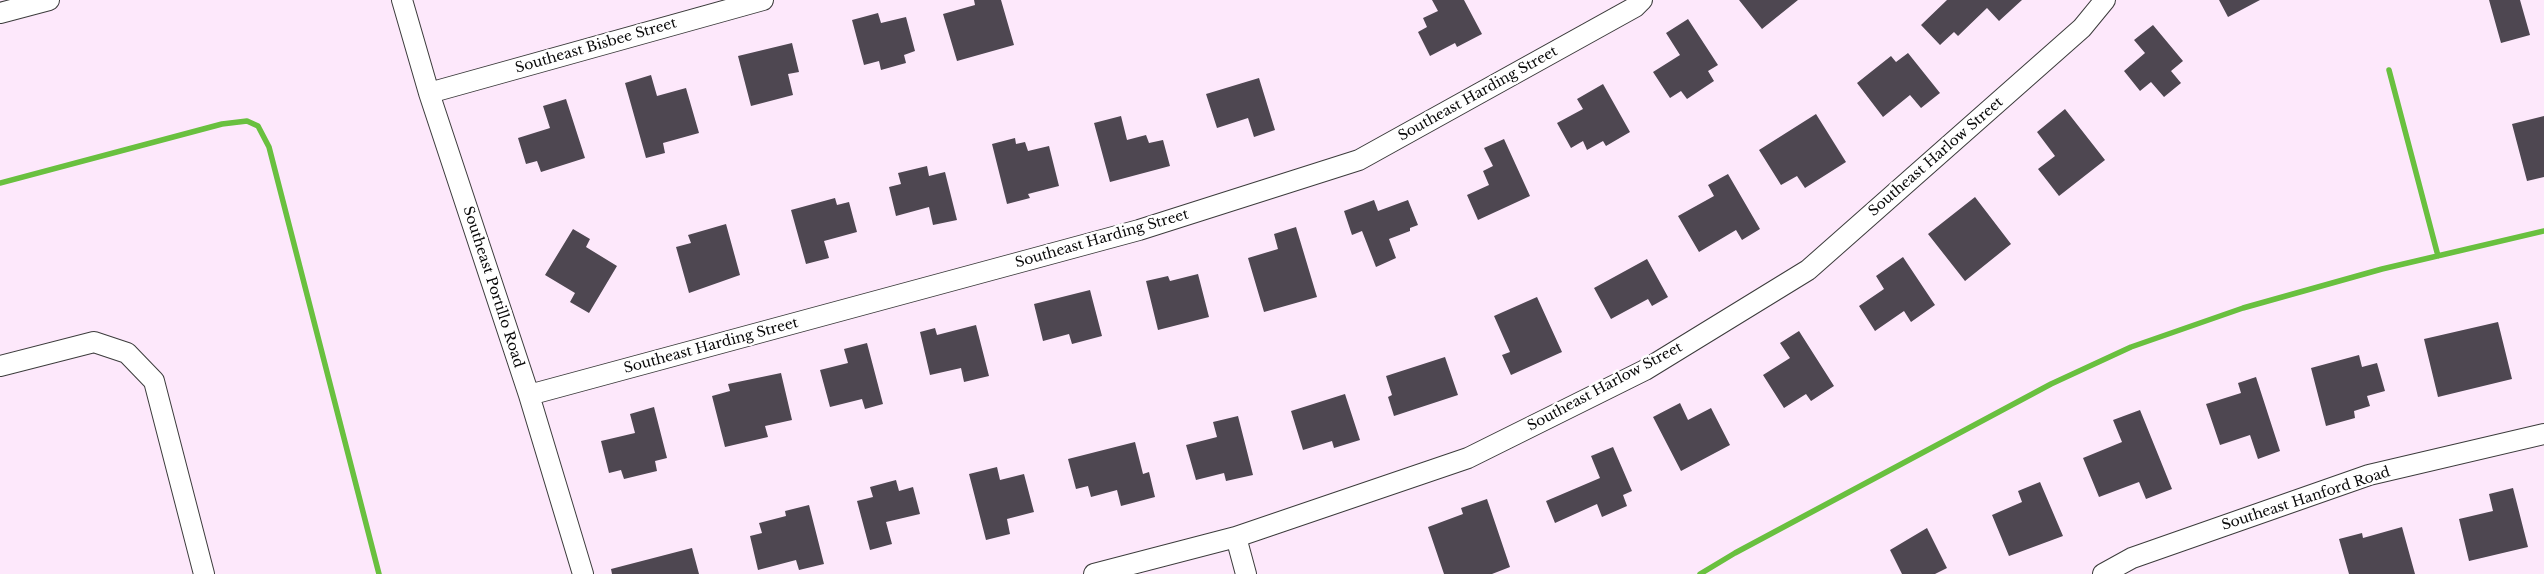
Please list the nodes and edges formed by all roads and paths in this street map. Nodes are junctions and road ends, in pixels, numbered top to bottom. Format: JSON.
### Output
{"nodes":[{"id":1,"x":49,"y":0,"type":"edge"},
{"id":2,"x":402,"y":0,"type":"edge"},
{"id":3,"x":763,"y":0,"type":"edge"},
{"id":4,"x":1642,"y":0,"type":"edge"},
{"id":5,"x":2105,"y":0,"type":"edge"},
{"id":6,"x":0,"y":12,"type":"edge"},
{"id":7,"x":429,"y":93,"type":"junction"},
{"id":8,"x":0,"y":366,"type":"edge"},
{"id":9,"x":529,"y":395,"type":"junction"},
{"id":10,"x":2544,"y":434,"type":"edge"},
{"id":11,"x":1236,"y":537,"type":"junction"},
{"id":12,"x":204,"y":574,"type":"edge"},
{"id":13,"x":583,"y":574,"type":"edge"},
{"id":14,"x":1094,"y":574,"type":"edge"},
{"id":15,"x":1246,"y":574,"type":"edge"},
{"id":16,"x":2103,"y":574,"type":"edge"}],
"edges":[{"from":1,"to":6,"type":"street"},
{"from":2,"to":7,"type":"street","name":"Southeast Portillo Road"},
{"from":3,"to":7,"type":"street","name":"Southeast Bisbee Street"},
{"from":4,"to":9,"type":"street","name":"Southeast Harding Street"},
{"from":5,"to":11,"type":"street","name":"Southeast Harlow Street"},
{"from":7,"to":9,"type":"street","name":"Southeast Portillo Road"},
{"from":8,"to":12,"type":"street"},
{"from":9,"to":13,"type":"street","name":"Southeast Portillo Road"},
{"from":10,"to":16,"type":"street","name":"Southeast Hanford Road"},
{"from":11,"to":14,"type":"street","name":"Southeast Harlow Street"},
{"from":11,"to":15,"type":"street"}]}
